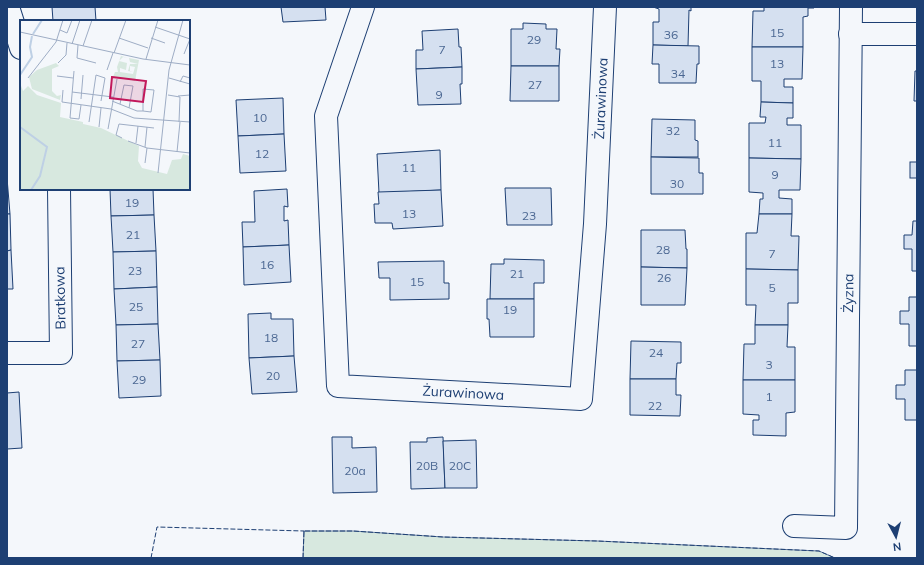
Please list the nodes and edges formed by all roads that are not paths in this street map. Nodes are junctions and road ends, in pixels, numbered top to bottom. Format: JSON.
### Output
{"nodes":[{"id":1,"x":8,"y":7,"type":"edge"},
{"id":2,"x":363,"y":7,"type":"edge"},
{"id":3,"x":605,"y":7,"type":"edge"},
{"id":4,"x":851,"y":7,"type":"edge"},
{"id":5,"x":850,"y":34,"type":"junction"},
{"id":6,"x":917,"y":34,"type":"edge"},
{"id":7,"x":20,"y":45,"type":"edge"},
{"id":8,"x":59,"y":190,"type":"edge"},
{"id":9,"x":7,"y":353,"type":"edge"},
{"id":10,"x":794,"y":526,"type":"dead end"}],
"edges":[{"from":1,"to":7,"type":"street"},
{"from":2,"to":3,"type":"street","name":"Żurawinowa"},
{"from":4,"to":5,"type":"street","name":"Żyzna"},
{"from":5,"to":6,"type":"street"},
{"from":5,"to":10,"type":"street","name":"Żyzna"},
{"from":8,"to":9,"type":"street","name":"Bratkowa"}]}
